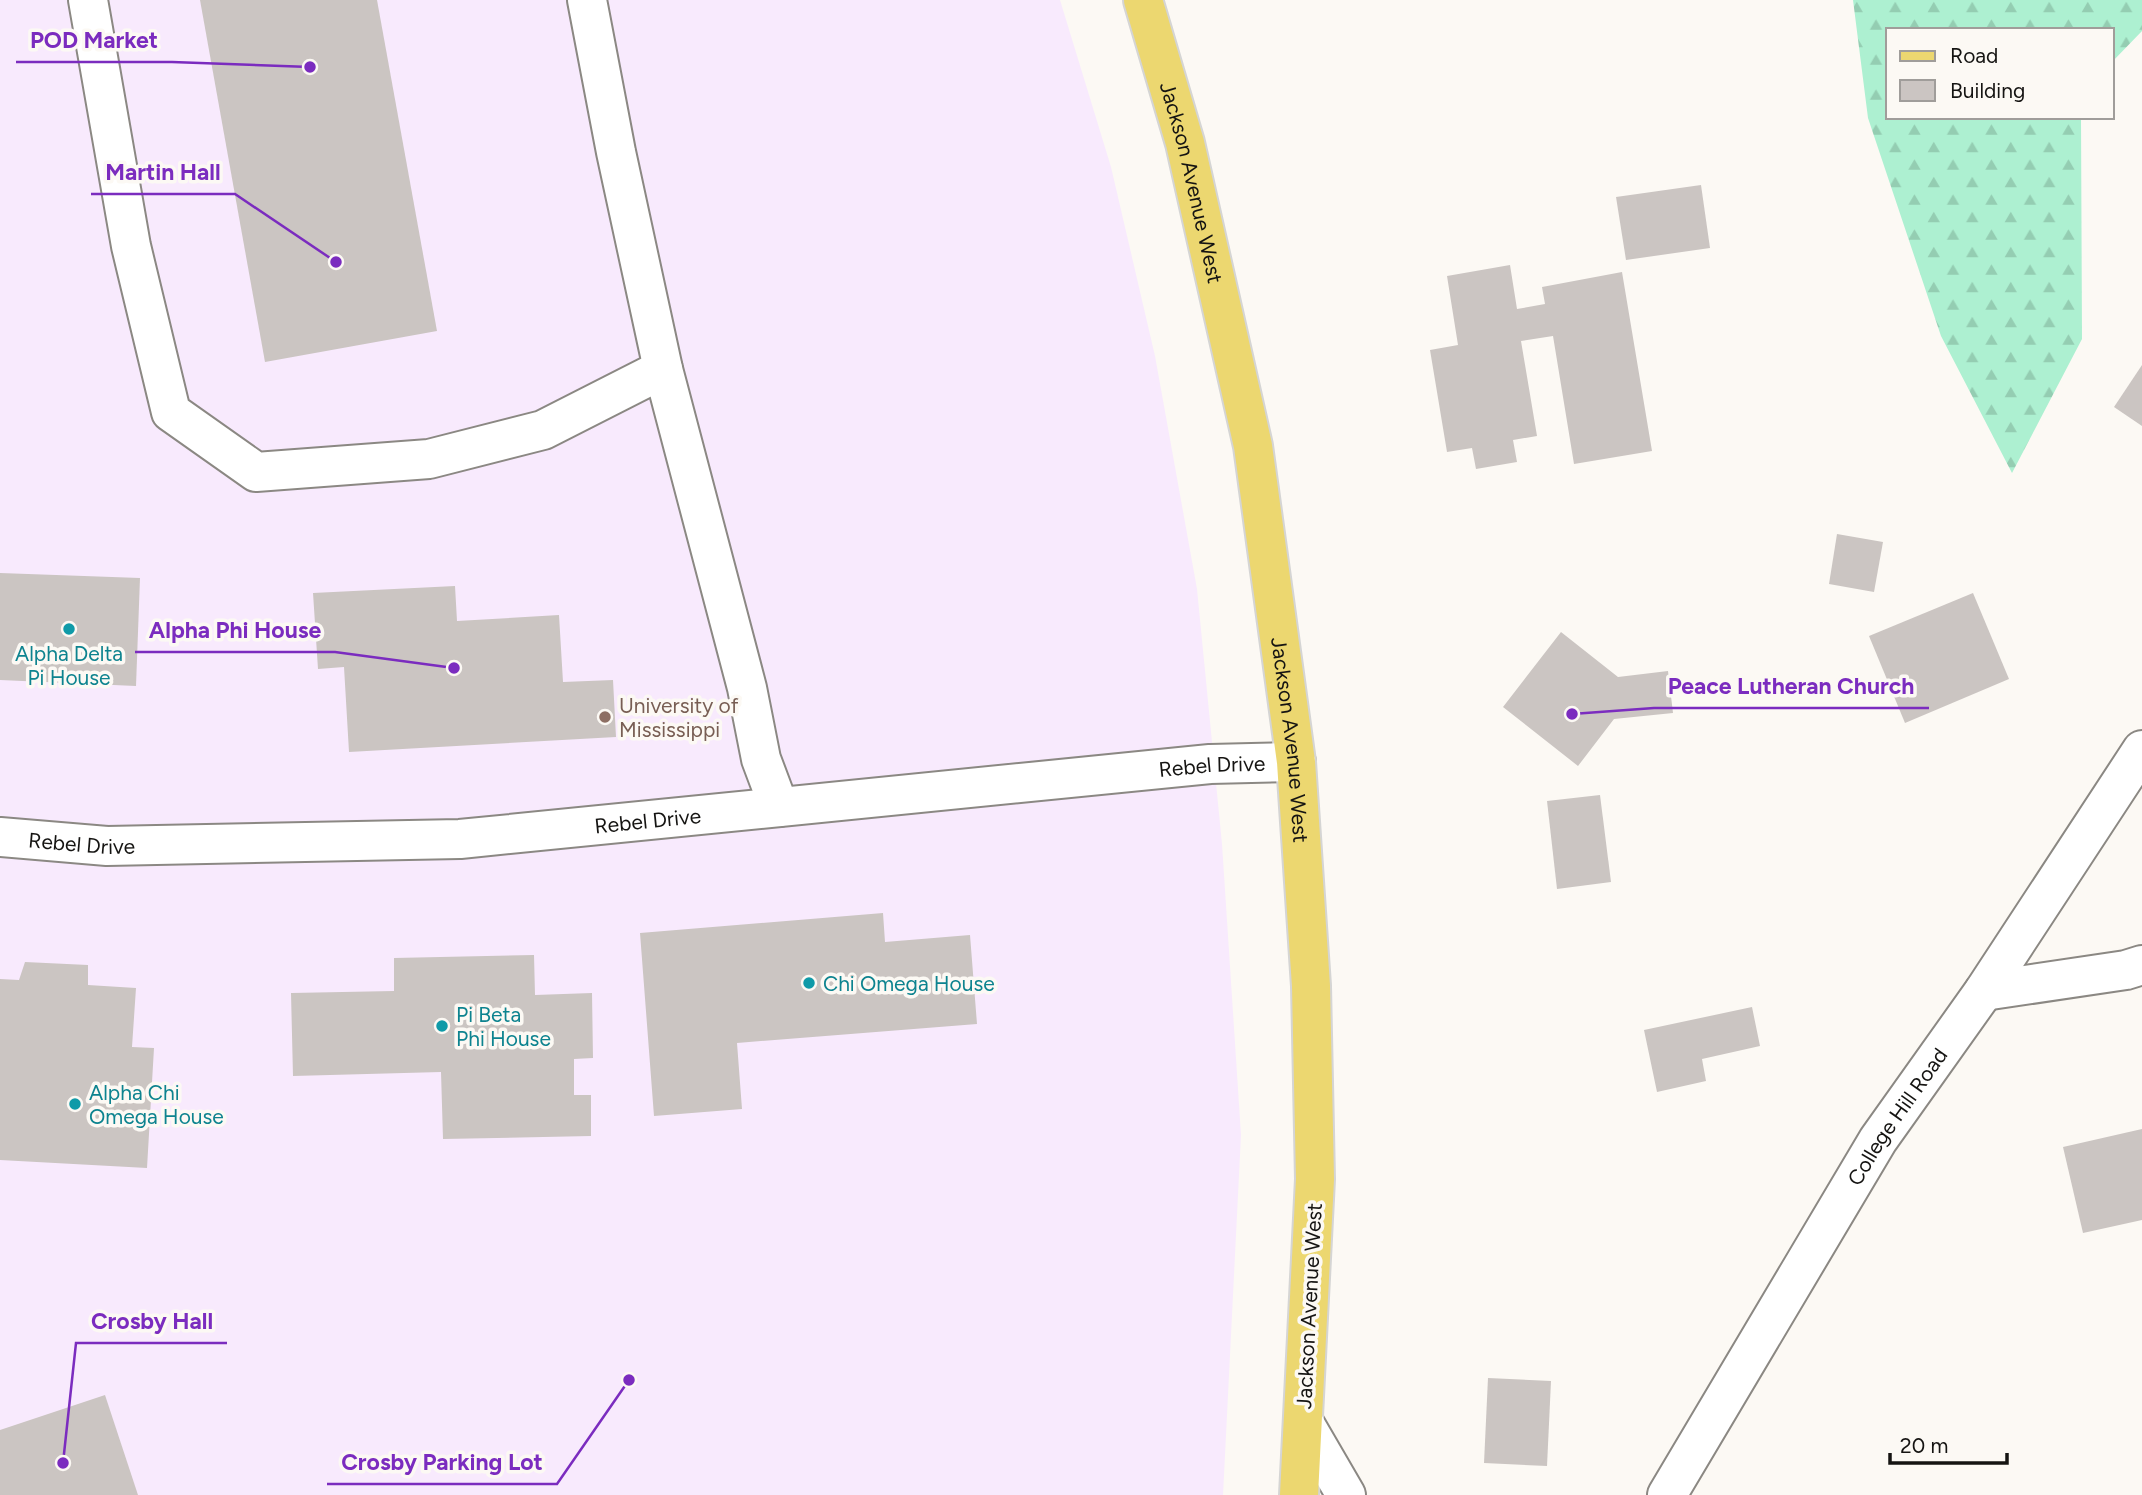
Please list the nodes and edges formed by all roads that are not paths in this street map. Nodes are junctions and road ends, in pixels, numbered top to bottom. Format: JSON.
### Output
{"nodes":[{"id":1,"x":88,"y":0,"type":"edge"},
{"id":2,"x":587,"y":0,"type":"edge"},
{"id":3,"x":1143,"y":0,"type":"edge"},
{"id":4,"x":663,"y":369,"type":"junction"},
{"id":5,"x":2142,"y":750,"type":"edge"},
{"id":6,"x":1296,"y":762,"type":"junction"},
{"id":7,"x":779,"y":807,"type":"junction"},
{"id":8,"x":0,"y":837,"type":"edge"},
{"id":9,"x":2142,"y":965,"type":"edge"},
{"id":10,"x":1984,"y":991,"type":"junction"},
{"id":11,"x":1303,"y":1421,"type":"junction"},
{"id":12,"x":1299,"y":1495,"type":"edge"},
{"id":13,"x":1346,"y":1495,"type":"edge"},
{"id":14,"x":1667,"y":1495,"type":"edge"}],
"edges":[{"from":1,"to":4,"type":"street"},
{"from":2,"to":4,"type":"street"},
{"from":3,"to":6,"type":"main road","name":"Jackson Avenue West"},
{"from":4,"to":7,"type":"street"},
{"from":5,"to":10,"type":"street","name":"College Hill Road"},
{"from":6,"to":7,"type":"street","name":"Rebel Drive"},
{"from":6,"to":11,"type":"main road","name":"Jackson Avenue West"},
{"from":7,"to":8,"type":"street","name":"Rebel Drive"},
{"from":9,"to":10,"type":"street"},
{"from":10,"to":14,"type":"street","name":"College Hill Road"},
{"from":11,"to":12,"type":"main road","name":"Jackson Avenue West"},
{"from":11,"to":13,"type":"street"}]}
